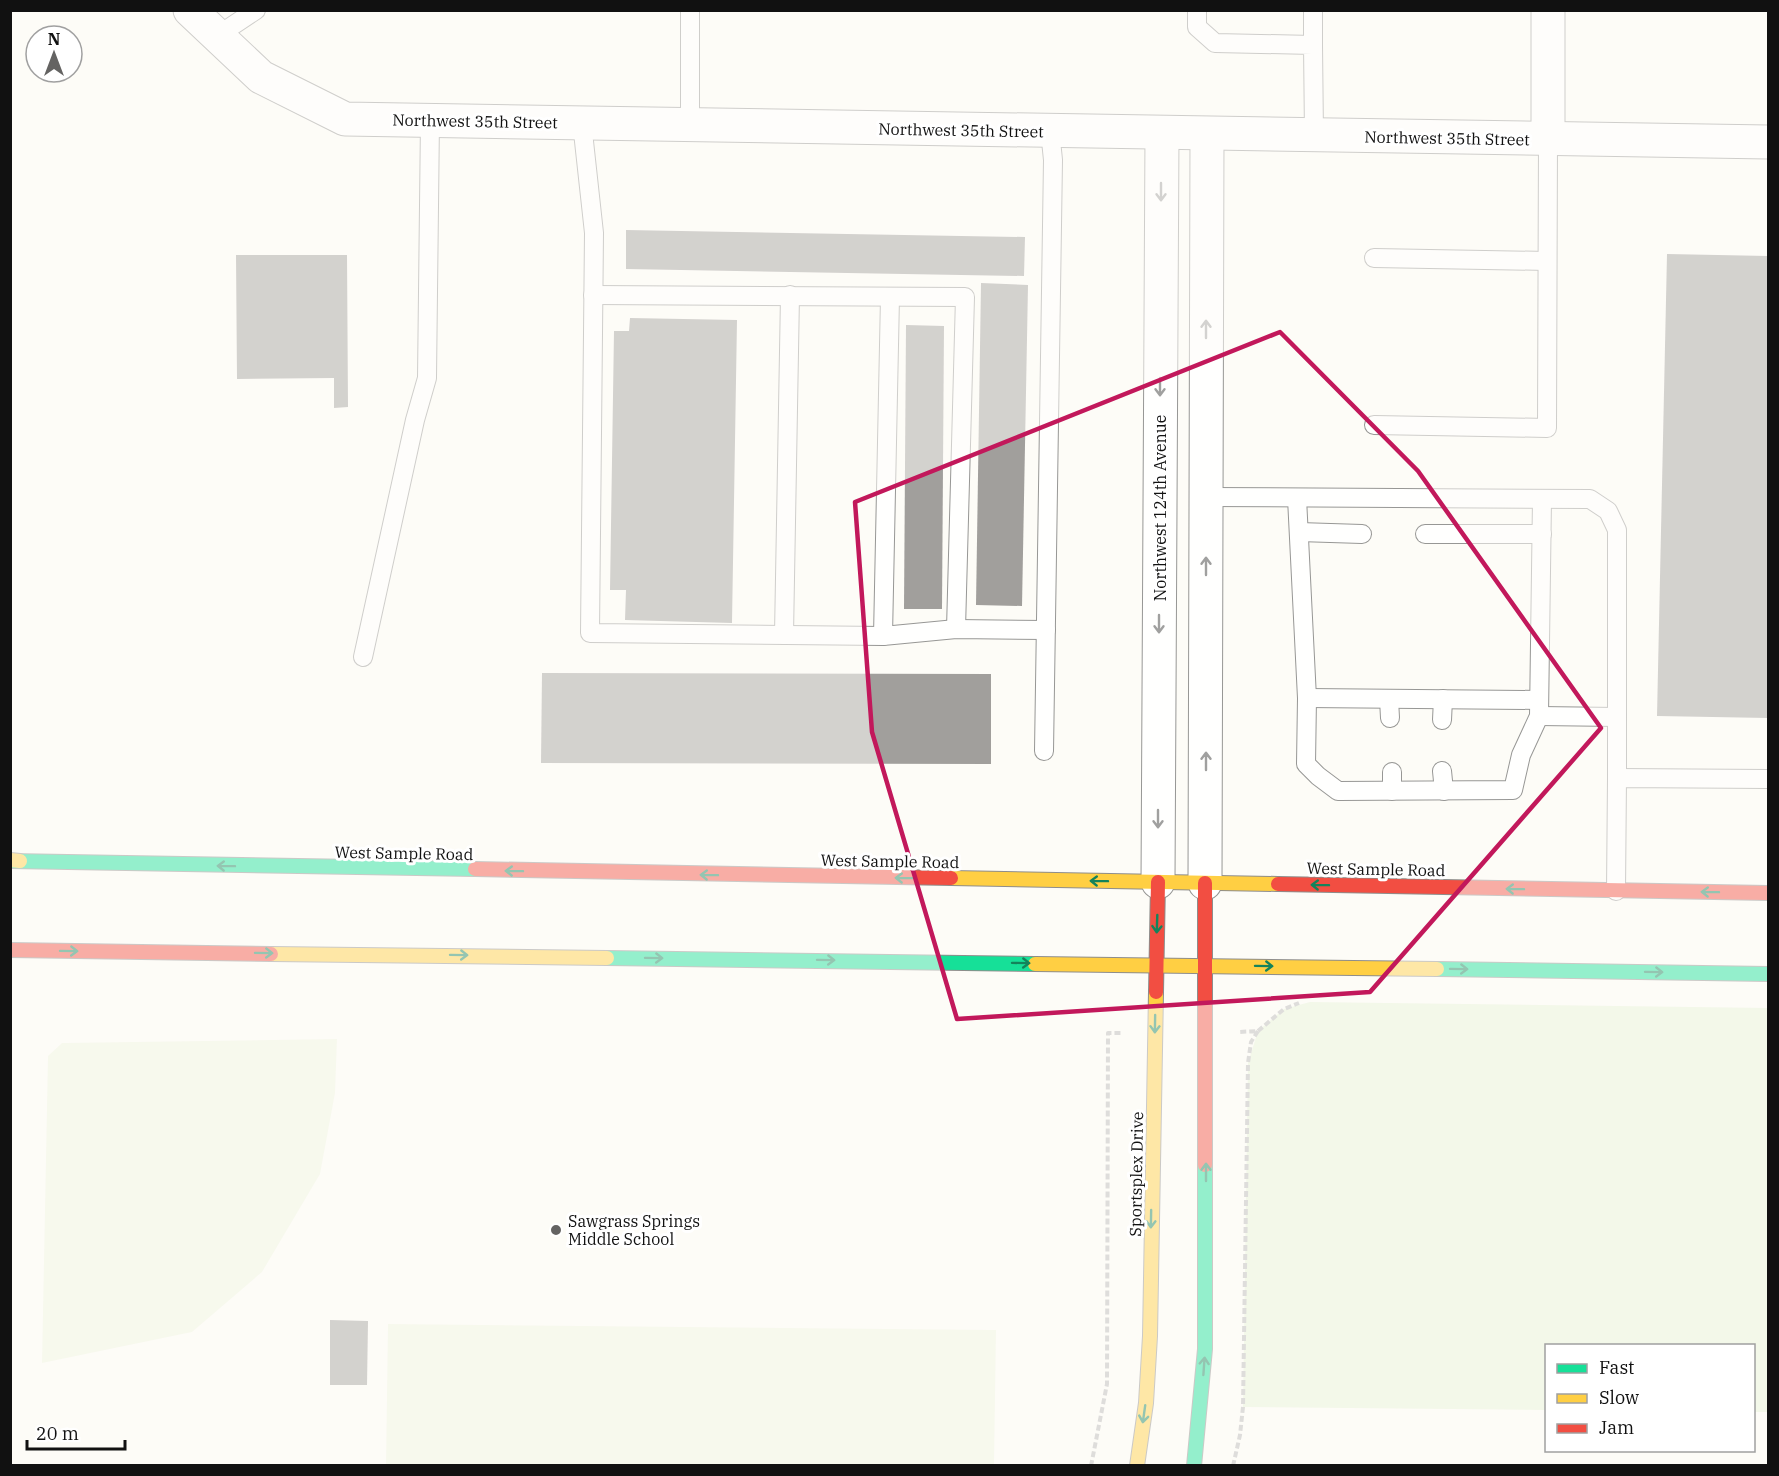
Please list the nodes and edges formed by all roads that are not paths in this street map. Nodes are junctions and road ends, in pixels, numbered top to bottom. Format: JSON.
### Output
{"nodes":[{"id":1,"x":190,"y":10,"type":"edge"},
{"id":2,"x":256,"y":10,"type":"edge"},
{"id":3,"x":690,"y":10,"type":"edge"},
{"id":4,"x":1197,"y":10,"type":"edge"},
{"id":5,"x":1313,"y":10,"type":"edge"},
{"id":6,"x":1548,"y":10,"type":"edge"},
{"id":7,"x":217,"y":36,"type":"junction"},
{"id":8,"x":1313,"y":45,"type":"junction"},
{"id":9,"x":430,"y":120,"type":"junction"},
{"id":10,"x":582,"y":123,"type":"junction"},
{"id":11,"x":690,"y":125,"type":"junction"},
{"id":12,"x":1050,"y":131,"type":"junction"},
{"id":13,"x":1162,"y":134,"type":"junction"},
{"id":14,"x":1207,"y":135,"type":"junction"},
{"id":15,"x":1314,"y":135,"type":"junction"},
{"id":16,"x":1548,"y":140,"type":"junction"},
{"id":17,"x":1768,"y":142,"type":"edge"},
{"id":18,"x":1374,"y":258,"type":"dead end"},
{"id":19,"x":1547,"y":261,"type":"junction"},
{"id":20,"x":593,"y":295,"type":"junction"},
{"id":21,"x":790,"y":296,"type":"junction"},
{"id":22,"x":890,"y":297,"type":"junction"},
{"id":23,"x":1374,"y":425,"type":"dead end"},
{"id":24,"x":1206,"y":497,"type":"junction"},
{"id":25,"x":1297,"y":498,"type":"junction"},
{"id":26,"x":1542,"y":499,"type":"junction"},
{"id":27,"x":1299,"y":532,"type":"junction"},
{"id":28,"x":1362,"y":534,"type":"dead end"},
{"id":29,"x":1425,"y":534,"type":"dead end"},
{"id":30,"x":1542,"y":534,"type":"junction"},
{"id":31,"x":956,"y":629,"type":"junction"},
{"id":32,"x":1046,"y":630,"type":"junction"},
{"id":33,"x":784,"y":635,"type":"junction"},
{"id":34,"x":883,"y":636,"type":"junction"},
{"id":35,"x":363,"y":657,"type":"dead end"},
{"id":36,"x":1307,"y":698,"type":"junction"},
{"id":37,"x":1389,"y":699,"type":"junction"},
{"id":38,"x":1443,"y":699,"type":"junction"},
{"id":39,"x":1539,"y":708,"type":"junction"},
{"id":40,"x":1617,"y":717,"type":"junction"},
{"id":41,"x":1390,"y":718,"type":"dead end"},
{"id":42,"x":1442,"y":720,"type":"dead end"},
{"id":43,"x":1044,"y":751,"type":"dead end"},
{"id":44,"x":1442,"y":771,"type":"dead end"},
{"id":45,"x":1392,"y":772,"type":"dead end"},
{"id":46,"x":1617,"y":778,"type":"junction"},
{"id":47,"x":1768,"y":779,"type":"edge"},
{"id":48,"x":1444,"y":790,"type":"junction"},
{"id":49,"x":1392,"y":791,"type":"junction"},
{"id":50,"x":14,"y":861,"type":"edge"},
{"id":51,"x":1158,"y":882,"type":"junction"},
{"id":52,"x":1205,"y":883,"type":"junction"},
{"id":53,"x":1616,"y":891,"type":"junction"},
{"id":54,"x":1768,"y":893,"type":"edge"},
{"id":55,"x":10,"y":950,"type":"edge"},
{"id":56,"x":1155,"y":966,"type":"junction"},
{"id":57,"x":1206,"y":966,"type":"junction"},
{"id":58,"x":1768,"y":974,"type":"edge"},
{"id":59,"x":1137,"y":1466,"type":"edge"},
{"id":60,"x":1194,"y":1466,"type":"edge"}],
"edges":[{"from":1,"to":7,"type":"street","name":"Northwest 35th Street"},
{"from":2,"to":7,"type":"lane"},
{"from":3,"to":11,"type":"lane"},
{"from":4,"to":8,"type":"lane"},
{"from":5,"to":8,"type":"lane"},
{"from":6,"to":16,"type":"street"},
{"from":7,"to":9,"type":"street","name":"Northwest 35th Street"},
{"from":8,"to":15,"type":"lane"},
{"from":9,"to":10,"type":"street","name":"Northwest 35th Street"},
{"from":9,"to":35,"type":"lane"},
{"from":10,"to":11,"type":"street","name":"Northwest 35th Street"},
{"from":10,"to":20,"type":"lane"},
{"from":11,"to":12,"type":"street","name":"Northwest 35th Street"},
{"from":12,"to":13,"type":"street","name":"Northwest 35th Street"},
{"from":12,"to":32,"type":"lane"},
{"from":13,"to":14,"type":"street","name":"Northwest 35th Street"},
{"from":13,"to":51,"type":"street","name":"Northwest 124th Avenue","one_way":true},
{"from":14,"to":15,"type":"street","name":"Northwest 35th Street"},
{"from":24,"to":14,"type":"street","one_way":true},
{"from":15,"to":16,"type":"street","name":"Northwest 35th Street"},
{"from":16,"to":17,"type":"street","name":"Northwest 35th Street"},
{"from":16,"to":19,"type":"lane"},
{"from":18,"to":19,"type":"lane"},
{"from":19,"to":23,"type":"lane"},
{"from":20,"to":21,"type":"lane"},
{"from":20,"to":33,"type":"lane"},
{"from":21,"to":22,"type":"lane"},
{"from":21,"to":33,"type":"lane"},
{"from":22,"to":31,"type":"lane"},
{"from":22,"to":34,"type":"lane"},
{"from":24,"to":25,"type":"lane"},
{"from":52,"to":24,"type":"street","one_way":true},
{"from":25,"to":26,"type":"lane"},
{"from":25,"to":27,"type":"lane"},
{"from":26,"to":30,"type":"lane"},
{"from":26,"to":40,"type":"lane"},
{"from":27,"to":28,"type":"lane"},
{"from":27,"to":36,"type":"lane"},
{"from":29,"to":30,"type":"lane"},
{"from":30,"to":39,"type":"lane"},
{"from":31,"to":32,"type":"lane"},
{"from":31,"to":34,"type":"lane"},
{"from":32,"to":43,"type":"lane"},
{"from":33,"to":34,"type":"lane"},
{"from":36,"to":37,"type":"lane"},
{"from":36,"to":49,"type":"lane"},
{"from":37,"to":38,"type":"lane"},
{"from":37,"to":41,"type":"lane"},
{"from":38,"to":39,"type":"lane"},
{"from":38,"to":42,"type":"lane"},
{"from":39,"to":40,"type":"lane"},
{"from":39,"to":48,"type":"lane"},
{"from":40,"to":46,"type":"lane"},
{"from":44,"to":48,"type":"lane"},
{"from":45,"to":49,"type":"lane"},
{"from":46,"to":47,"type":"lane"},
{"from":46,"to":53,"type":"lane"},
{"from":48,"to":49,"type":"lane"},
{"from":51,"to":50,"type":"main road","name":"West Sample Road","one_way":true},
{"from":51,"to":52,"type":"main road","name":"West Sample Road"},
{"from":51,"to":56,"type":"main road","name":"Sportsplex Drive","one_way":true},
{"from":53,"to":52,"type":"main road","name":"West Sample Road","one_way":true},
{"from":52,"to":57,"type":"main road"},
{"from":54,"to":53,"type":"main road","name":"West Sample Road","one_way":true},
{"from":55,"to":56,"type":"main road","one_way":true},
{"from":56,"to":57,"type":"main road"},
{"from":56,"to":59,"type":"main road","name":"Sportsplex Drive","one_way":true},
{"from":57,"to":58,"type":"main road","one_way":true},
{"from":60,"to":57,"type":"main road","one_way":true}]}
